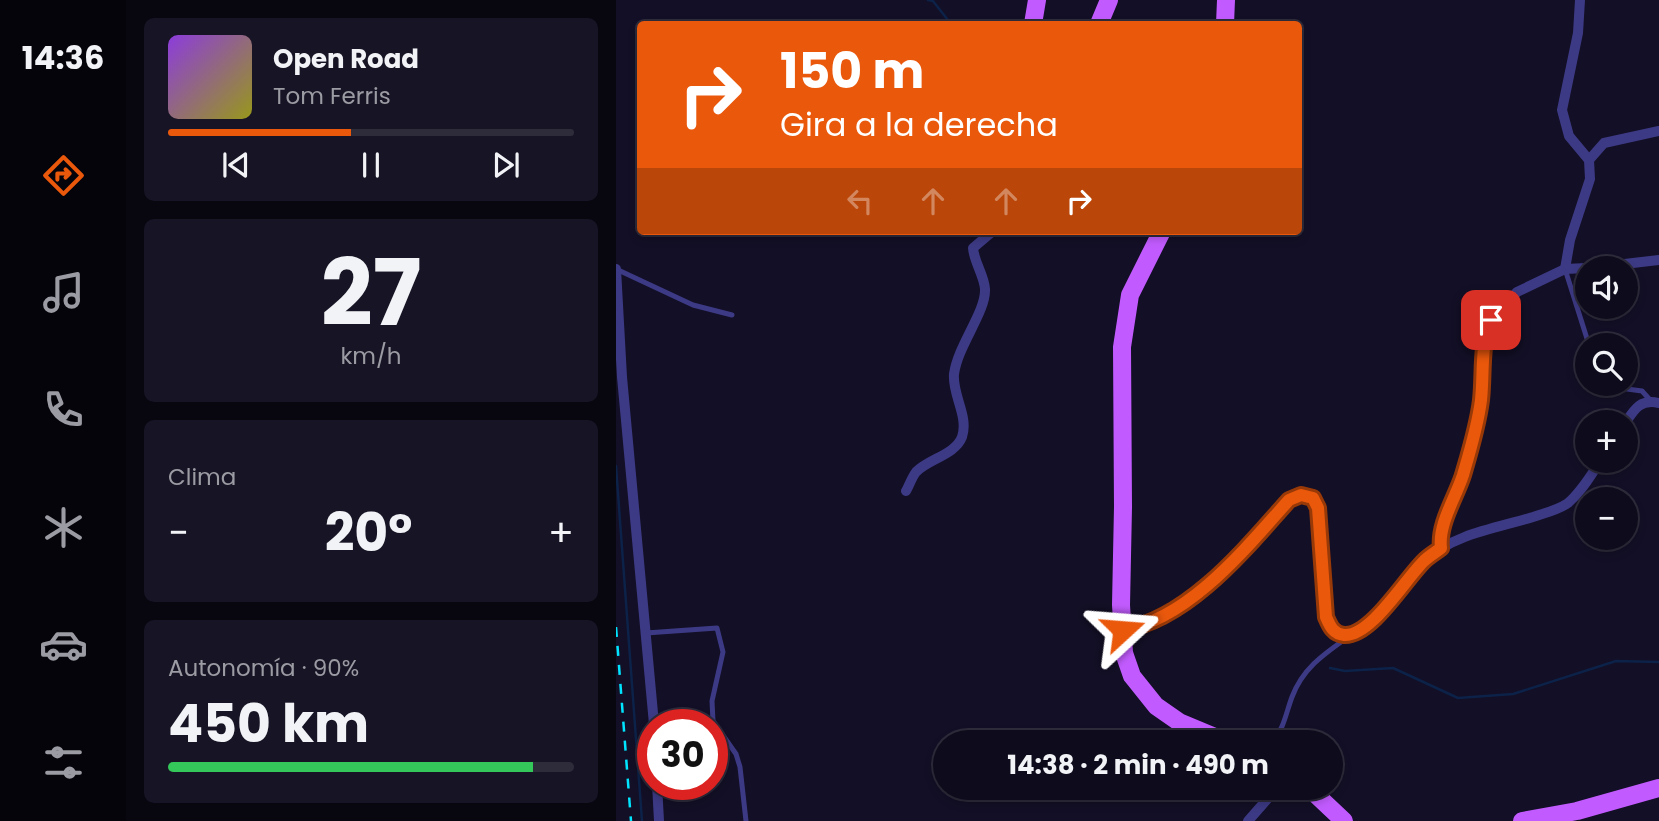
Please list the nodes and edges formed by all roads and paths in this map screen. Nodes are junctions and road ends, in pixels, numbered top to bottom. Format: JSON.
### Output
{"nodes":[{"id":1,"x":1037,"y":0,"type":"edge"},
{"id":2,"x":1110,"y":0,"type":"edge"},
{"id":3,"x":1226,"y":0,"type":"edge"},
{"id":4,"x":1580,"y":0,"type":"edge"},
{"id":5,"x":1034,"y":21,"type":"edge"},
{"id":6,"x":1100,"y":21,"type":"edge"},
{"id":7,"x":1224,"y":21,"type":"edge"},
{"id":8,"x":1659,"y":131,"type":"edge"},
{"id":9,"x":1589,"y":160,"type":"junction"},
{"id":10,"x":988,"y":235,"type":"edge"},
{"id":11,"x":1160,"y":235,"type":"edge"},
{"id":12,"x":1659,"y":261,"type":"edge"},
{"id":13,"x":1638,"y":263,"type":"edge"},
{"id":14,"x":616,"y":269,"type":"edge"},
{"id":15,"x":1565,"y":269,"type":"junction"},
{"id":16,"x":1575,"y":269,"type":"edge"},
{"id":17,"x":732,"y":315,"type":"dead end"},
{"id":18,"x":1585,"y":333,"type":"edge"},
{"id":19,"x":619,"y":377,"type":"edge"},
{"id":20,"x":1638,"y":390,"type":"edge"},
{"id":21,"x":1655,"y":402,"type":"edge"},
{"id":22,"x":1634,"y":410,"type":"edge"},
{"id":23,"x":1592,"y":473,"type":"edge"},
{"id":24,"x":906,"y":491,"type":"dead end"},
{"id":25,"x":1441,"y":548,"type":"junction"},
{"id":26,"x":1123,"y":630,"type":"junction"},
{"id":27,"x":646,"y":633,"type":"junction"},
{"id":28,"x":1353,"y":634,"type":"junction"},
{"id":29,"x":653,"y":709,"type":"edge"},
{"id":30,"x":712,"y":709,"type":"edge"},
{"id":31,"x":1198,"y":730,"type":"edge"},
{"id":32,"x":1280,"y":730,"type":"edge"},
{"id":33,"x":728,"y":743,"type":"edge"},
{"id":34,"x":1659,"y":788,"type":"edge"},
{"id":35,"x":658,"y":800,"type":"edge"},
{"id":36,"x":1266,"y":800,"type":"edge"},
{"id":37,"x":1322,"y":800,"type":"edge"},
{"id":38,"x":659,"y":821,"type":"edge"},
{"id":39,"x":746,"y":821,"type":"edge"},
{"id":40,"x":1248,"y":821,"type":"edge"},
{"id":41,"x":1344,"y":821,"type":"edge"},
{"id":42,"x":1522,"y":821,"type":"edge"}],
"edges":[{"from":1,"to":5,"type":"main road"},
{"from":2,"to":6,"type":"main road"},
{"from":3,"to":7,"type":"main road"},
{"from":4,"to":9,"type":"street"},
{"from":8,"to":9,"type":"street"},
{"from":9,"to":15,"type":"street"},
{"from":10,"to":24,"type":"street"},
{"from":11,"to":26,"type":"main road"},
{"from":12,"to":13,"type":"street"},
{"from":14,"to":17,"type":"lane"},
{"from":14,"to":19,"type":"street"},
{"from":15,"to":16,"type":"street"},
{"from":15,"to":18,"type":"lane"},
{"from":15,"to":25,"type":"street"},
{"from":19,"to":27,"type":"street"},
{"from":20,"to":21,"type":"lane"},
{"from":21,"to":22,"type":"street"},
{"from":23,"to":25,"type":"street"},
{"from":25,"to":28,"type":"street"},
{"from":26,"to":28,"type":"street"},
{"from":26,"to":31,"type":"main road"},
{"from":27,"to":29,"type":"street"},
{"from":27,"to":30,"type":"lane"},
{"from":28,"to":32,"type":"lane"},
{"from":33,"to":39,"type":"lane"},
{"from":34,"to":42,"type":"main road"},
{"from":35,"to":38,"type":"street"},
{"from":36,"to":40,"type":"street"},
{"from":37,"to":41,"type":"main road"}]}
